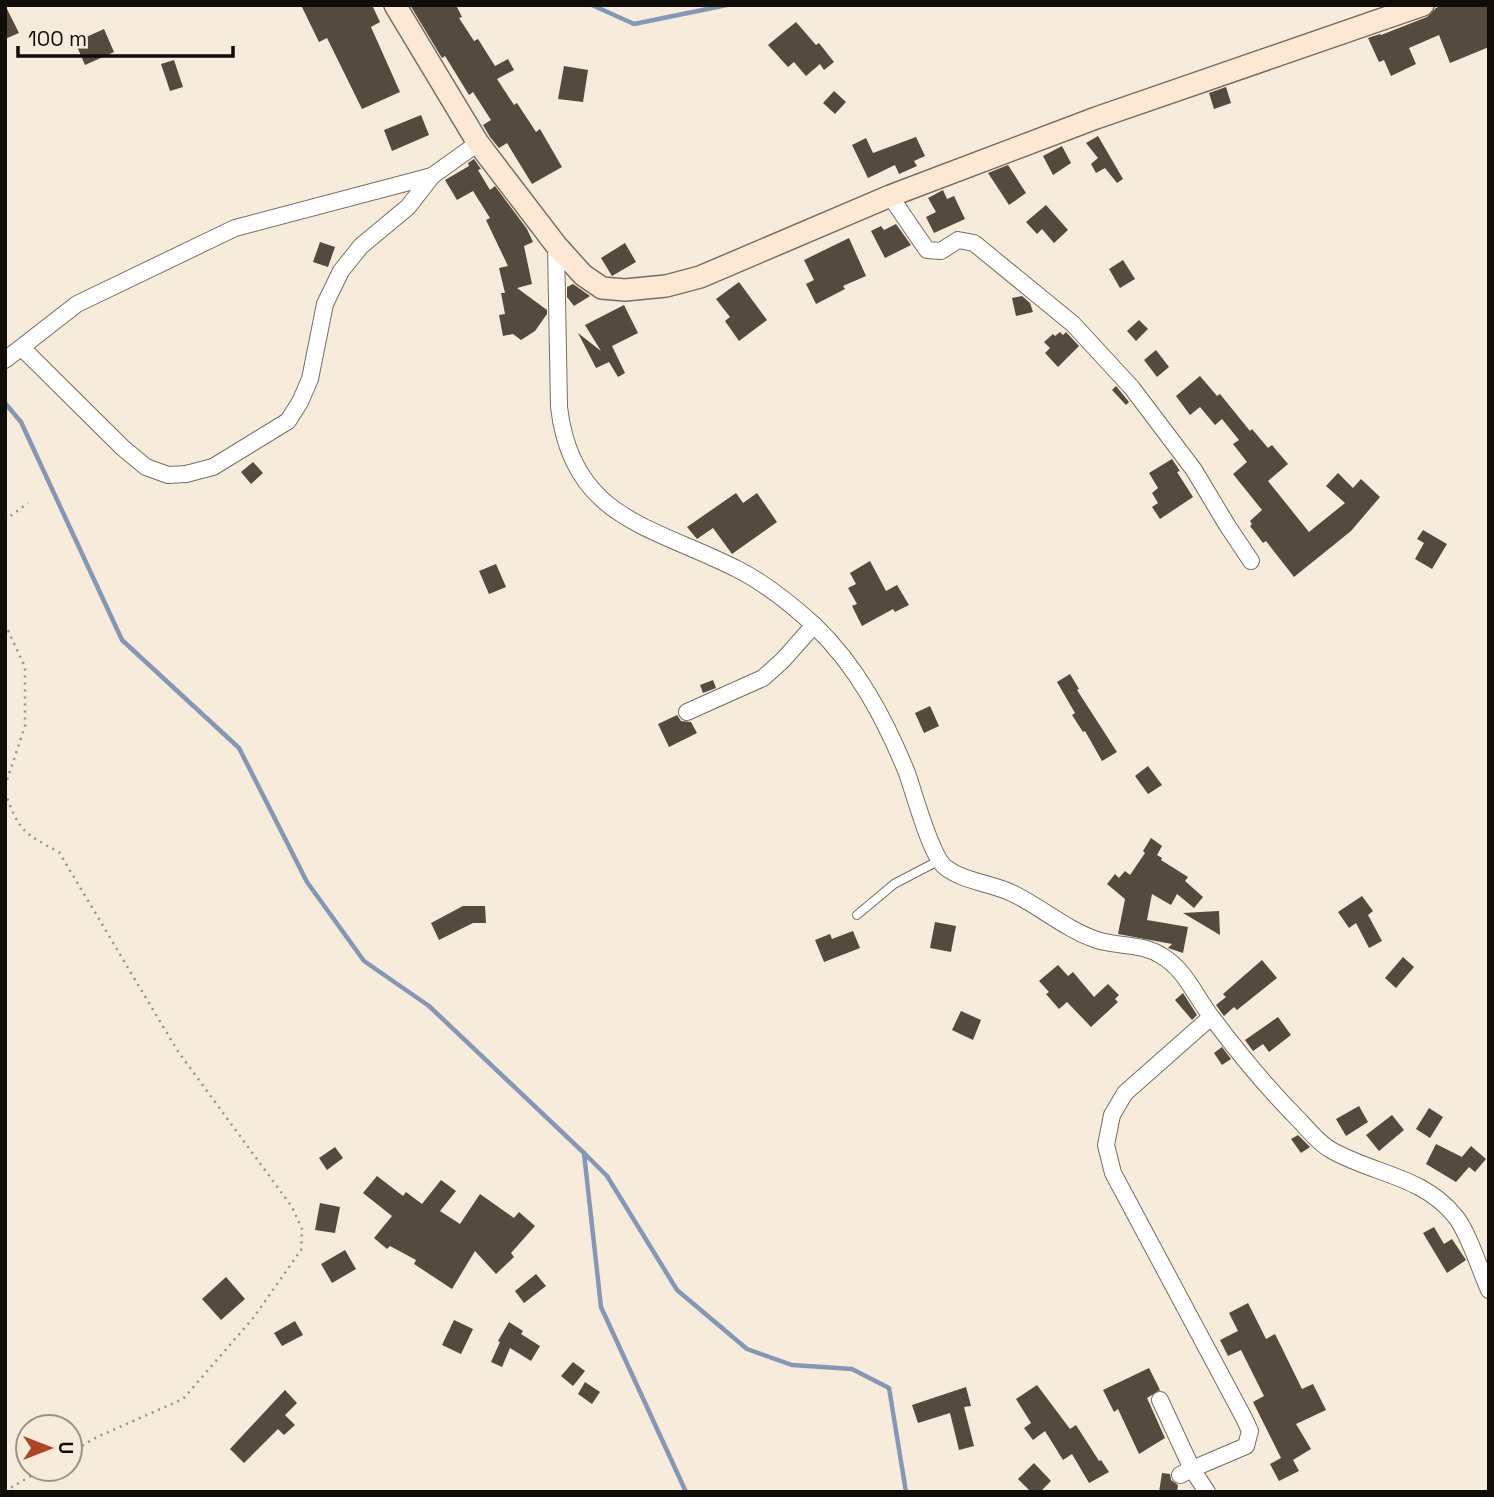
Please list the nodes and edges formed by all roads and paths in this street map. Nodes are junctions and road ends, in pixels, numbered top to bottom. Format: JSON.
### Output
{"nodes":[{"id":1,"x":395,"y":5,"type":"edge"},
{"id":2,"x":1423,"y":5,"type":"edge"},
{"id":3,"x":478,"y":143,"type":"junction"},
{"id":4,"x":432,"y":176,"type":"junction"},
{"id":5,"x":890,"y":196,"type":"junction"},
{"id":6,"x":556,"y":245,"type":"junction"},
{"id":7,"x":22,"y":348,"type":"junction"},
{"id":8,"x":5,"y":360,"type":"edge"},
{"id":9,"x":27,"y":503,"type":"dead end"},
{"id":10,"x":5,"y":520,"type":"edge"},
{"id":11,"x":1251,"y":561,"type":"dead end"},
{"id":12,"x":5,"y":624,"type":"edge"},
{"id":13,"x":814,"y":625,"type":"junction"},
{"id":14,"x":687,"y":712,"type":"dead end"},
{"id":15,"x":5,"y":786,"type":"edge"},
{"id":16,"x":5,"y":792,"type":"edge"},
{"id":17,"x":938,"y":861,"type":"junction"},
{"id":18,"x":857,"y":915,"type":"dead end"},
{"id":19,"x":1211,"y":1017,"type":"junction"},
{"id":20,"x":1489,"y":1290,"type":"edge"},
{"id":21,"x":1160,"y":1400,"type":"dead end"},
{"id":22,"x":84,"y":1445,"type":"edge"},
{"id":23,"x":1186,"y":1472,"type":"junction"},
{"id":24,"x":1207,"y":1492,"type":"edge"}],
"edges":[{"from":1,"to":3,"type":"street"},
{"from":2,"to":5,"type":"street"},
{"from":3,"to":4,"type":"street"},
{"from":3,"to":6,"type":"street"},
{"from":4,"to":7,"type":"street"},
{"from":4,"to":7,"type":"street"},
{"from":5,"to":6,"type":"street"},
{"from":5,"to":11,"type":"street"},
{"from":6,"to":13,"type":"street"},
{"from":7,"to":8,"type":"street"},
{"from":9,"to":10,"type":"path"},
{"from":12,"to":15,"type":"path"},
{"from":13,"to":14,"type":"street"},
{"from":13,"to":17,"type":"street"},
{"from":16,"to":22,"type":"path"},
{"from":17,"to":18,"type":"lane"},
{"from":17,"to":19,"type":"street"},
{"from":19,"to":20,"type":"street"},
{"from":19,"to":23,"type":"street"},
{"from":21,"to":23,"type":"street"},
{"from":23,"to":24,"type":"street"}]}
